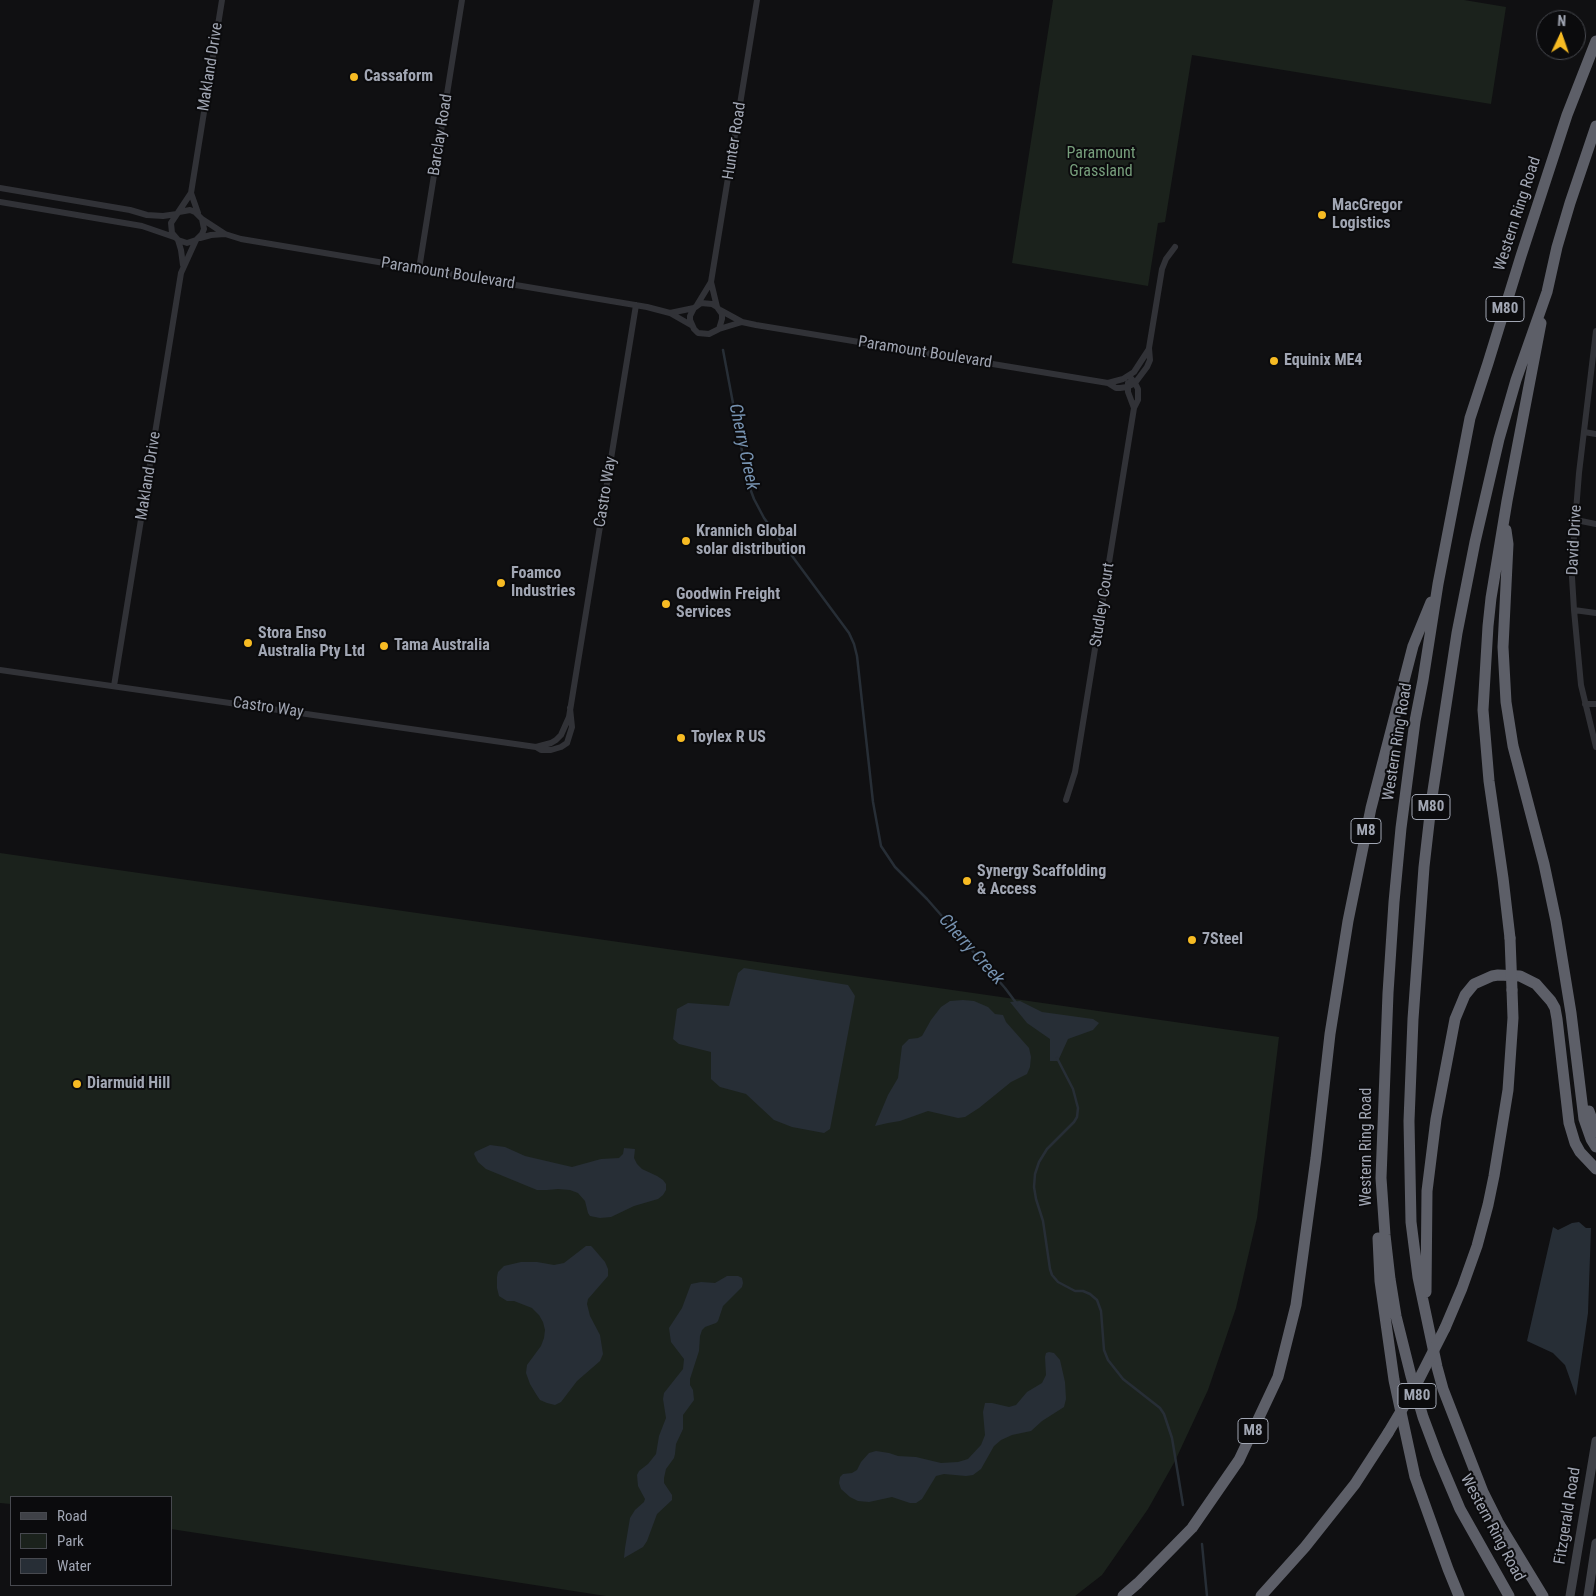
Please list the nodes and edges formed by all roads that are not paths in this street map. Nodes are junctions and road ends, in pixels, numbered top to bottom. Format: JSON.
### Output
{"nodes":[{"id":1,"x":222,"y":0,"type":"edge"},
{"id":2,"x":462,"y":0,"type":"edge"},
{"id":3,"x":757,"y":0,"type":"edge"},
{"id":4,"x":1596,"y":41,"type":"edge"},
{"id":5,"x":1596,"y":126,"type":"edge"},
{"id":6,"x":0,"y":188,"type":"edge"},
{"id":7,"x":191,"y":194,"type":"junction"},
{"id":8,"x":0,"y":202,"type":"edge"},
{"id":9,"x":178,"y":213,"type":"junction"},
{"id":10,"x":200,"y":217,"type":"junction"},
{"id":11,"x":226,"y":234,"type":"junction"},
{"id":12,"x":177,"y":239,"type":"junction"},
{"id":13,"x":197,"y":240,"type":"junction"},
{"id":14,"x":1175,"y":247,"type":"dead end"},
{"id":15,"x":183,"y":266,"type":"junction"},
{"id":16,"x":419,"y":269,"type":"junction"},
{"id":17,"x":712,"y":282,"type":"junction"},
{"id":18,"x":1547,"y":292,"type":"junction"},
{"id":19,"x":636,"y":305,"type":"junction"},
{"id":20,"x":695,"y":307,"type":"junction"},
{"id":21,"x":718,"y":308,"type":"junction"},
{"id":22,"x":670,"y":313,"type":"junction"},
{"id":23,"x":742,"y":322,"type":"junction"},
{"id":24,"x":691,"y":324,"type":"junction"},
{"id":25,"x":719,"y":329,"type":"junction"},
{"id":26,"x":1596,"y":331,"type":"edge"},
{"id":27,"x":1595,"y":344,"type":"edge"},
{"id":28,"x":1149,"y":348,"type":"junction"},
{"id":29,"x":1129,"y":376,"type":"junction"},
{"id":30,"x":1108,"y":383,"type":"junction"},
{"id":31,"x":1131,"y":385,"type":"junction"},
{"id":32,"x":1134,"y":408,"type":"junction"},
{"id":33,"x":1584,"y":432,"type":"junction"},
{"id":34,"x":1596,"y":434,"type":"edge"},
{"id":35,"x":1505,"y":518,"type":"junction"},
{"id":36,"x":1576,"y":520,"type":"junction"},
{"id":37,"x":1596,"y":524,"type":"edge"},
{"id":38,"x":1438,"y":584,"type":"junction"},
{"id":39,"x":1574,"y":610,"type":"junction"},
{"id":40,"x":1596,"y":613,"type":"edge"},
{"id":41,"x":0,"y":670,"type":"edge"},
{"id":42,"x":114,"y":686,"type":"junction"},
{"id":43,"x":1585,"y":704,"type":"junction"},
{"id":44,"x":1596,"y":704,"type":"edge"},
{"id":45,"x":1596,"y":747,"type":"edge"},
{"id":46,"x":1066,"y":800,"type":"dead end"},
{"id":47,"x":1580,"y":1078,"type":"junction"},
{"id":48,"x":1596,"y":1131,"type":"edge"},
{"id":49,"x":1596,"y":1147,"type":"edge"},
{"id":50,"x":1596,"y":1169,"type":"edge"},
{"id":51,"x":1381,"y":1178,"type":"junction"},
{"id":52,"x":1431,"y":1333,"type":"junction"},
{"id":53,"x":1596,"y":1441,"type":"edge"},
{"id":54,"x":1596,"y":1543,"type":"edge"},
{"id":55,"x":1596,"y":1582,"type":"edge"},
{"id":56,"x":1122,"y":1596,"type":"edge"},
{"id":57,"x":1261,"y":1596,"type":"edge"},
{"id":58,"x":1459,"y":1596,"type":"edge"},
{"id":59,"x":1509,"y":1596,"type":"edge"},
{"id":60,"x":1543,"y":1596,"type":"edge"},
{"id":61,"x":1570,"y":1596,"type":"edge"},
{"id":62,"x":1588,"y":1596,"type":"edge"},
{"id":63,"x":1594,"y":1596,"type":"edge"}],
"edges":[{"from":1,"to":7,"type":"street","name":"Makland Drive"},
{"from":2,"to":16,"type":"street","name":"Barclay Road"},
{"from":3,"to":17,"type":"street","name":"Hunter Road"},
{"from":4,"to":38,"type":"highway","name":"Western Ring Road","number":"M80"},
{"from":5,"to":18,"type":"highway","name":"Western Ring Road","number":"M80"},
{"from":6,"to":9,"type":"street"},
{"from":7,"to":9,"type":"street","name":"Makland Drive"},
{"from":7,"to":10,"type":"street","name":"Makland Drive"},
{"from":8,"to":12,"type":"street"},
{"from":9,"to":10,"type":"street"},
{"from":9,"to":12,"type":"street"},
{"from":10,"to":11,"type":"street","name":"Paramount Boulevard"},
{"from":10,"to":13,"type":"street"},
{"from":11,"to":13,"type":"street","name":"Paramount Boulevard"},
{"from":11,"to":16,"type":"street","name":"Paramount Boulevard"},
{"from":12,"to":13,"type":"street"},
{"from":12,"to":15,"type":"street","name":"Makland Drive"},
{"from":13,"to":15,"type":"street","name":"Makland Drive"},
{"from":14,"to":28,"type":"street"},
{"from":15,"to":42,"type":"street","name":"Makland Drive"},
{"from":16,"to":19,"type":"street","name":"Paramount Boulevard"},
{"from":17,"to":20,"type":"street","name":"Hunter Road"},
{"from":17,"to":21,"type":"street","name":"Hunter Road"},
{"from":18,"to":35,"type":"highway"},
{"from":18,"to":52,"type":"highway","name":"Western Ring Road","number":"M80"},
{"from":19,"to":22,"type":"street","name":"Paramount Boulevard"},
{"from":19,"to":42,"type":"street","name":"Castro Way"},
{"from":20,"to":21,"type":"street"},
{"from":20,"to":22,"type":"street","name":"Paramount Boulevard"},
{"from":20,"to":24,"type":"street"},
{"from":21,"to":23,"type":"street","name":"Paramount Boulevard"},
{"from":21,"to":25,"type":"street"},
{"from":22,"to":24,"type":"street","name":"Paramount Boulevard"},
{"from":23,"to":25,"type":"street","name":"Paramount Boulevard"},
{"from":23,"to":30,"type":"street","name":"Paramount Boulevard"},
{"from":24,"to":25,"type":"street"},
{"from":26,"to":27,"type":"street","name":"David Drive"},
{"from":27,"to":33,"type":"street","name":"David Drive"},
{"from":28,"to":29,"type":"street"},
{"from":28,"to":31,"type":"street"},
{"from":29,"to":30,"type":"street","name":"Paramount Boulevard"},
{"from":29,"to":31,"type":"street","name":"Studley Court"},
{"from":30,"to":31,"type":"street","name":"Paramount Boulevard"},
{"from":31,"to":32,"type":"street","name":"Studley Court"},
{"from":31,"to":32,"type":"street","name":"Studley Court"},
{"from":32,"to":46,"type":"street","name":"Studley Court"},
{"from":33,"to":34,"type":"street"},
{"from":33,"to":36,"type":"street","name":"David Drive"},
{"from":35,"to":47,"type":"highway"},
{"from":35,"to":57,"type":"highway","bridge":true},
{"from":36,"to":37,"type":"street"},
{"from":36,"to":39,"type":"street","name":"David Drive"},
{"from":38,"to":51,"type":"highway","name":"Western Ring Road","number":"M80"},
{"from":38,"to":56,"type":"highway","number":"M8"},
{"from":39,"to":40,"type":"street"},
{"from":39,"to":43,"type":"street","name":"David Drive"},
{"from":41,"to":42,"type":"street","name":"Castro Way"},
{"from":43,"to":44,"type":"street"},
{"from":43,"to":45,"type":"street","name":"David Drive"},
{"from":47,"to":48,"type":"highway"},
{"from":47,"to":49,"type":"highway"},
{"from":50,"to":52,"type":"highway"},
{"from":51,"to":58,"type":"highway"},
{"from":51,"to":59,"type":"highway","name":"Western Ring Road","number":"M80"},
{"from":52,"to":60,"type":"highway","name":"Western Ring Road","number":"M80"},
{"from":53,"to":61,"type":"main road","name":"Fitzgerald Road"},
{"from":54,"to":62,"type":"main road"},
{"from":55,"to":63,"type":"main road"}]}
